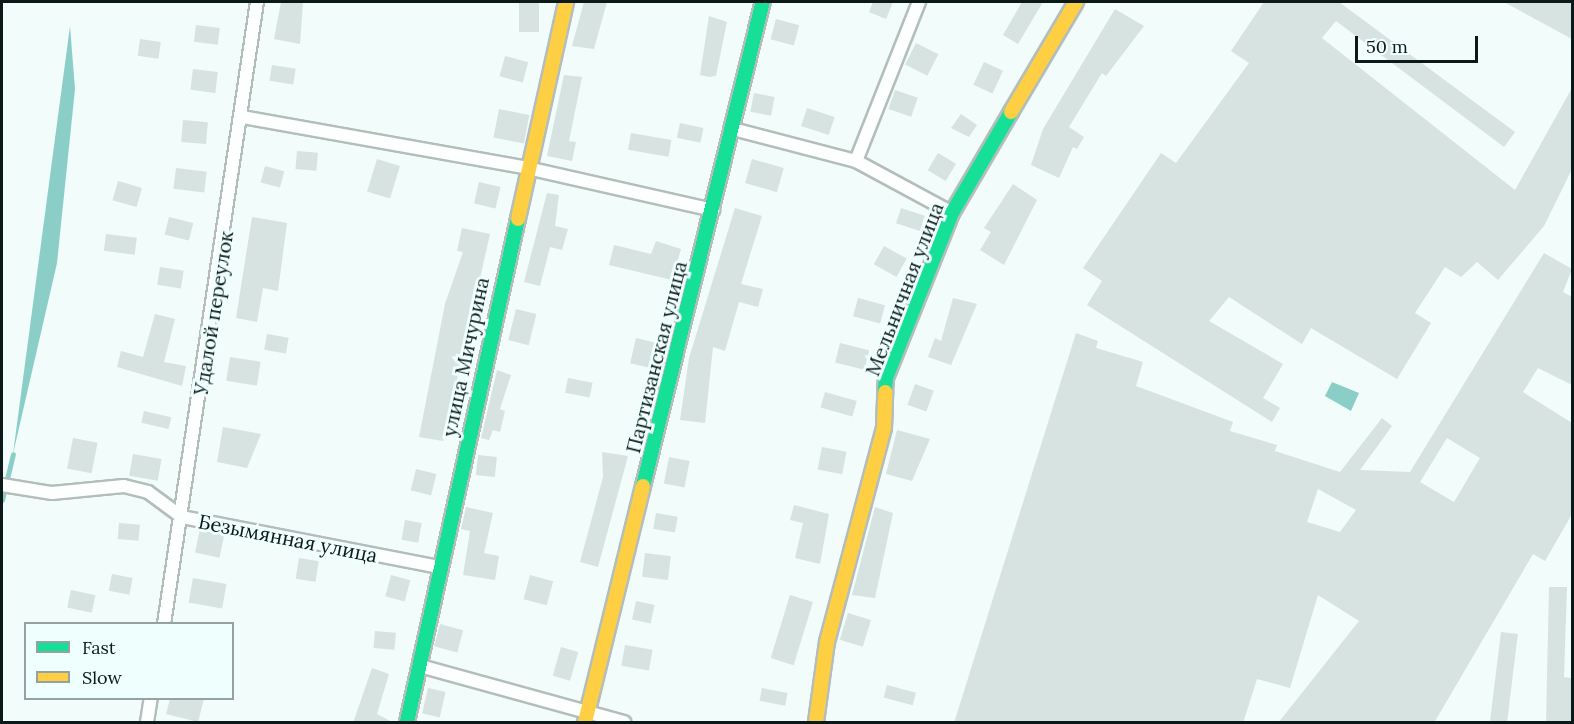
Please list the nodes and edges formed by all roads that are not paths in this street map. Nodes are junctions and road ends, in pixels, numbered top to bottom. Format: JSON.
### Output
{"nodes":[{"id":1,"x":257,"y":2,"type":"edge"},
{"id":2,"x":566,"y":2,"type":"edge"},
{"id":3,"x":763,"y":2,"type":"edge"},
{"id":4,"x":919,"y":2,"type":"edge"},
{"id":5,"x":1076,"y":2,"type":"edge"},
{"id":6,"x":242,"y":117,"type":"junction"},
{"id":7,"x":734,"y":129,"type":"junction"},
{"id":8,"x":856,"y":162,"type":"junction"},
{"id":9,"x":526,"y":168,"type":"junction"},
{"id":10,"x":713,"y":210,"type":"junction"},
{"id":11,"x":952,"y":213,"type":"junction"},
{"id":12,"x":2,"y":485,"type":"edge"},
{"id":13,"x":182,"y":517,"type":"junction"},
{"id":14,"x":440,"y":567,"type":"junction"},
{"id":15,"x":164,"y":622,"type":"edge"},
{"id":16,"x":420,"y":666,"type":"junction"},
{"id":17,"x":151,"y":700,"type":"edge"},
{"id":18,"x":586,"y":716,"type":"edge"},
{"id":19,"x":147,"y":723,"type":"edge"},
{"id":20,"x":407,"y":723,"type":"edge"},
{"id":21,"x":624,"y":723,"type":"edge"},
{"id":22,"x":816,"y":723,"type":"edge"}],
"edges":[{"from":1,"to":6,"type":"street","name":"Удалой переулок"},
{"from":2,"to":9,"type":"street","name":"улица Мичурина"},
{"from":3,"to":7,"type":"street","name":"Партизанская улица"},
{"from":4,"to":8,"type":"street"},
{"from":5,"to":11,"type":"street","name":"Мельничная улица"},
{"from":6,"to":9,"type":"street"},
{"from":6,"to":13,"type":"street","name":"Удалой переулок"},
{"from":7,"to":8,"type":"street"},
{"from":7,"to":10,"type":"street","name":"Партизанская улица"},
{"from":8,"to":11,"type":"street"},
{"from":9,"to":10,"type":"street"},
{"from":9,"to":14,"type":"street","name":"улица Мичурина"},
{"from":10,"to":18,"type":"street","name":"Партизанская улица"},
{"from":11,"to":22,"type":"street","name":"Мельничная улица"},
{"from":12,"to":13,"type":"street","name":"Безымянная улица"},
{"from":13,"to":14,"type":"street","name":"Безымянная улица"},
{"from":13,"to":15,"type":"street","name":"Удалой переулок"},
{"from":14,"to":16,"type":"street","name":"улица Мичурина"},
{"from":16,"to":18,"type":"street"},
{"from":16,"to":20,"type":"street","name":"улица Мичурина"},
{"from":17,"to":19,"type":"street"},
{"from":18,"to":21,"type":"street"}]}
